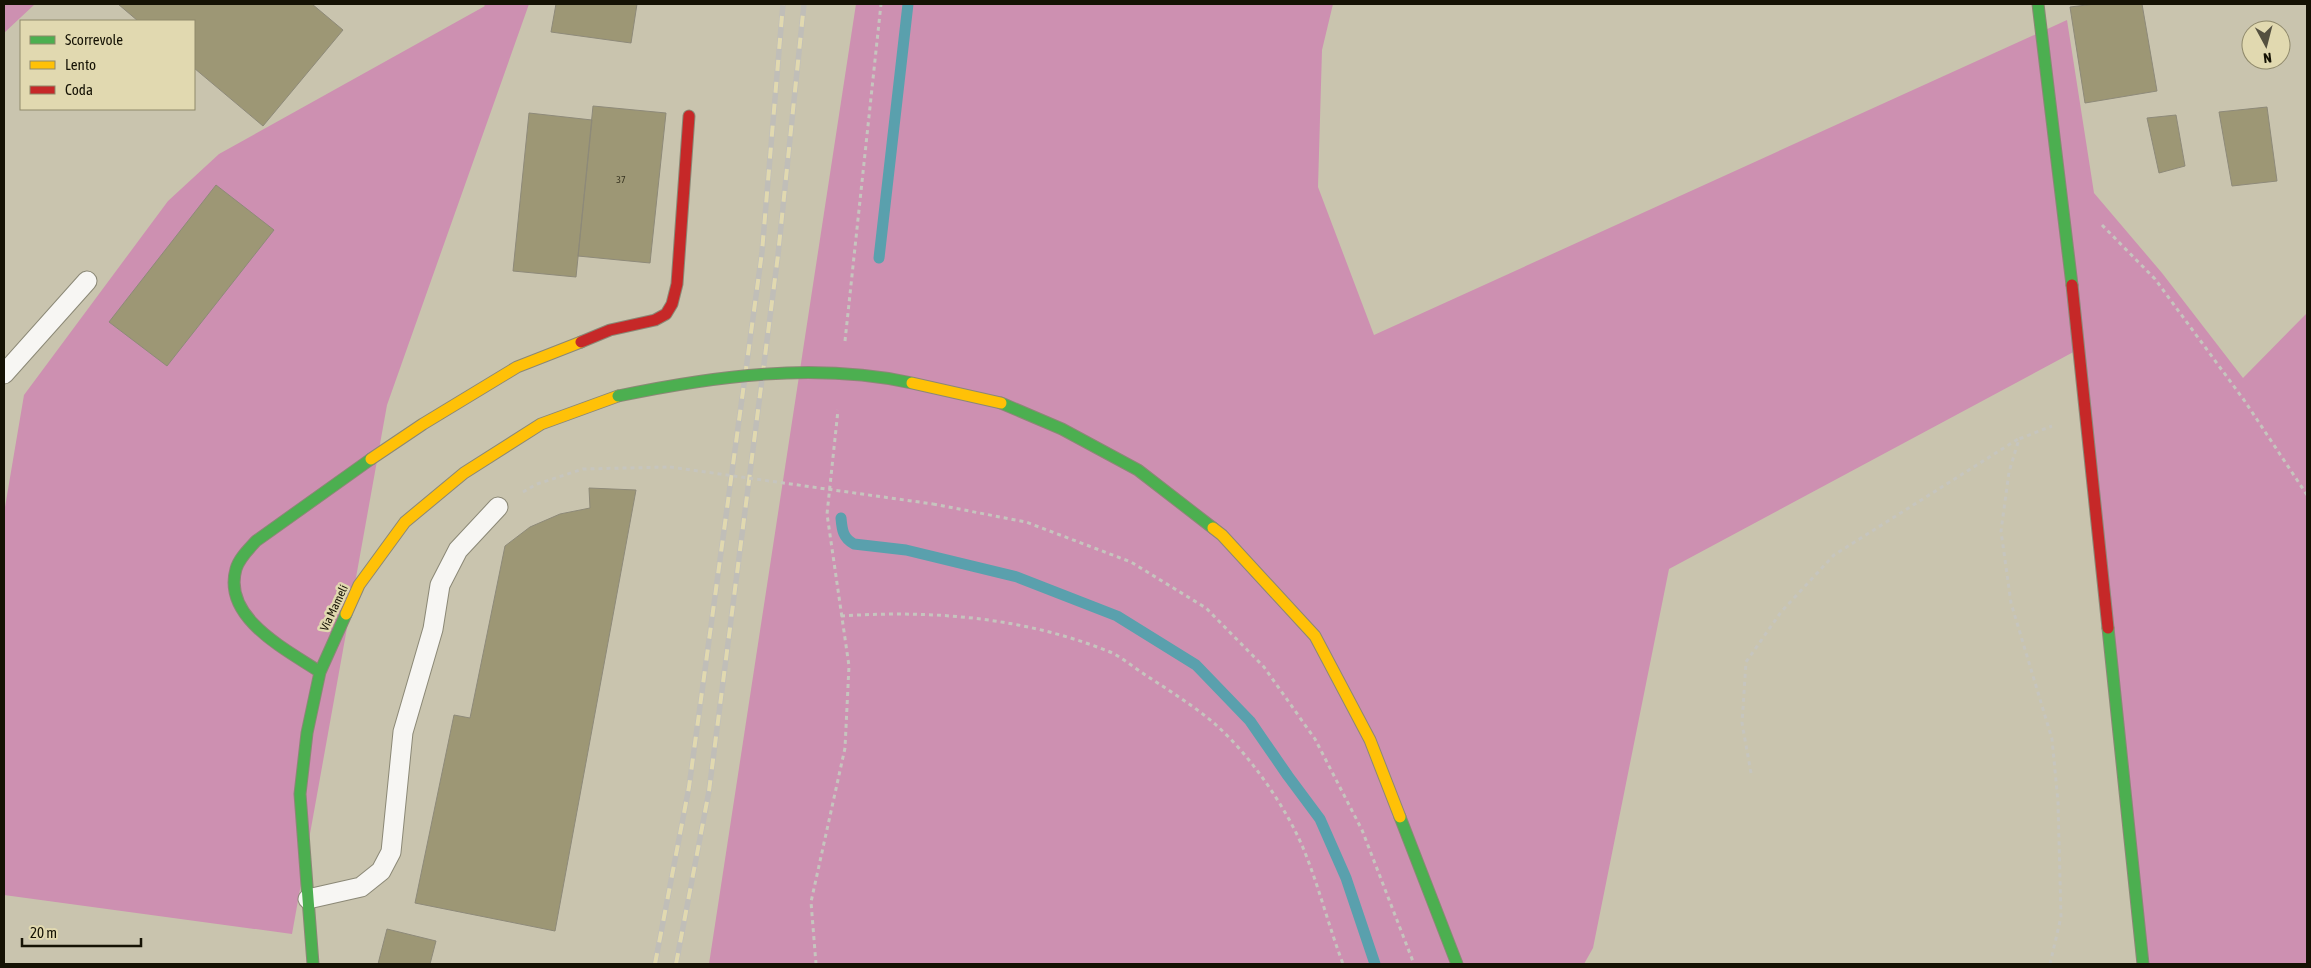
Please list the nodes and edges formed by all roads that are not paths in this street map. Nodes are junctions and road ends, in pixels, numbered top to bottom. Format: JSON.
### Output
{"nodes":[{"id":1,"x":2038,"y":4,"type":"edge"},
{"id":2,"x":689,"y":116,"type":"dead end"},
{"id":3,"x":87,"y":281,"type":"dead end"},
{"id":4,"x":4,"y":374,"type":"edge"},
{"id":5,"x":498,"y":507,"type":"road end"},
{"id":6,"x":320,"y":672,"type":"junction"},
{"id":7,"x":308,"y":898,"type":"junction"},
{"id":8,"x":313,"y":964,"type":"edge"},
{"id":9,"x":1457,"y":964,"type":"edge"},
{"id":10,"x":2143,"y":964,"type":"edge"}],
"edges":[{"from":1,"to":10,"type":"main road"},
{"from":2,"to":6,"type":"main road"},
{"from":3,"to":4,"type":"lane"},
{"from":5,"to":7,"type":"lane"},
{"from":6,"to":7,"type":"main road","name":"Via Mameli"},
{"from":6,"to":9,"type":"main road","name":"Via Mameli","bridge":true},
{"from":7,"to":8,"type":"main road","name":"Via Mameli"}]}
